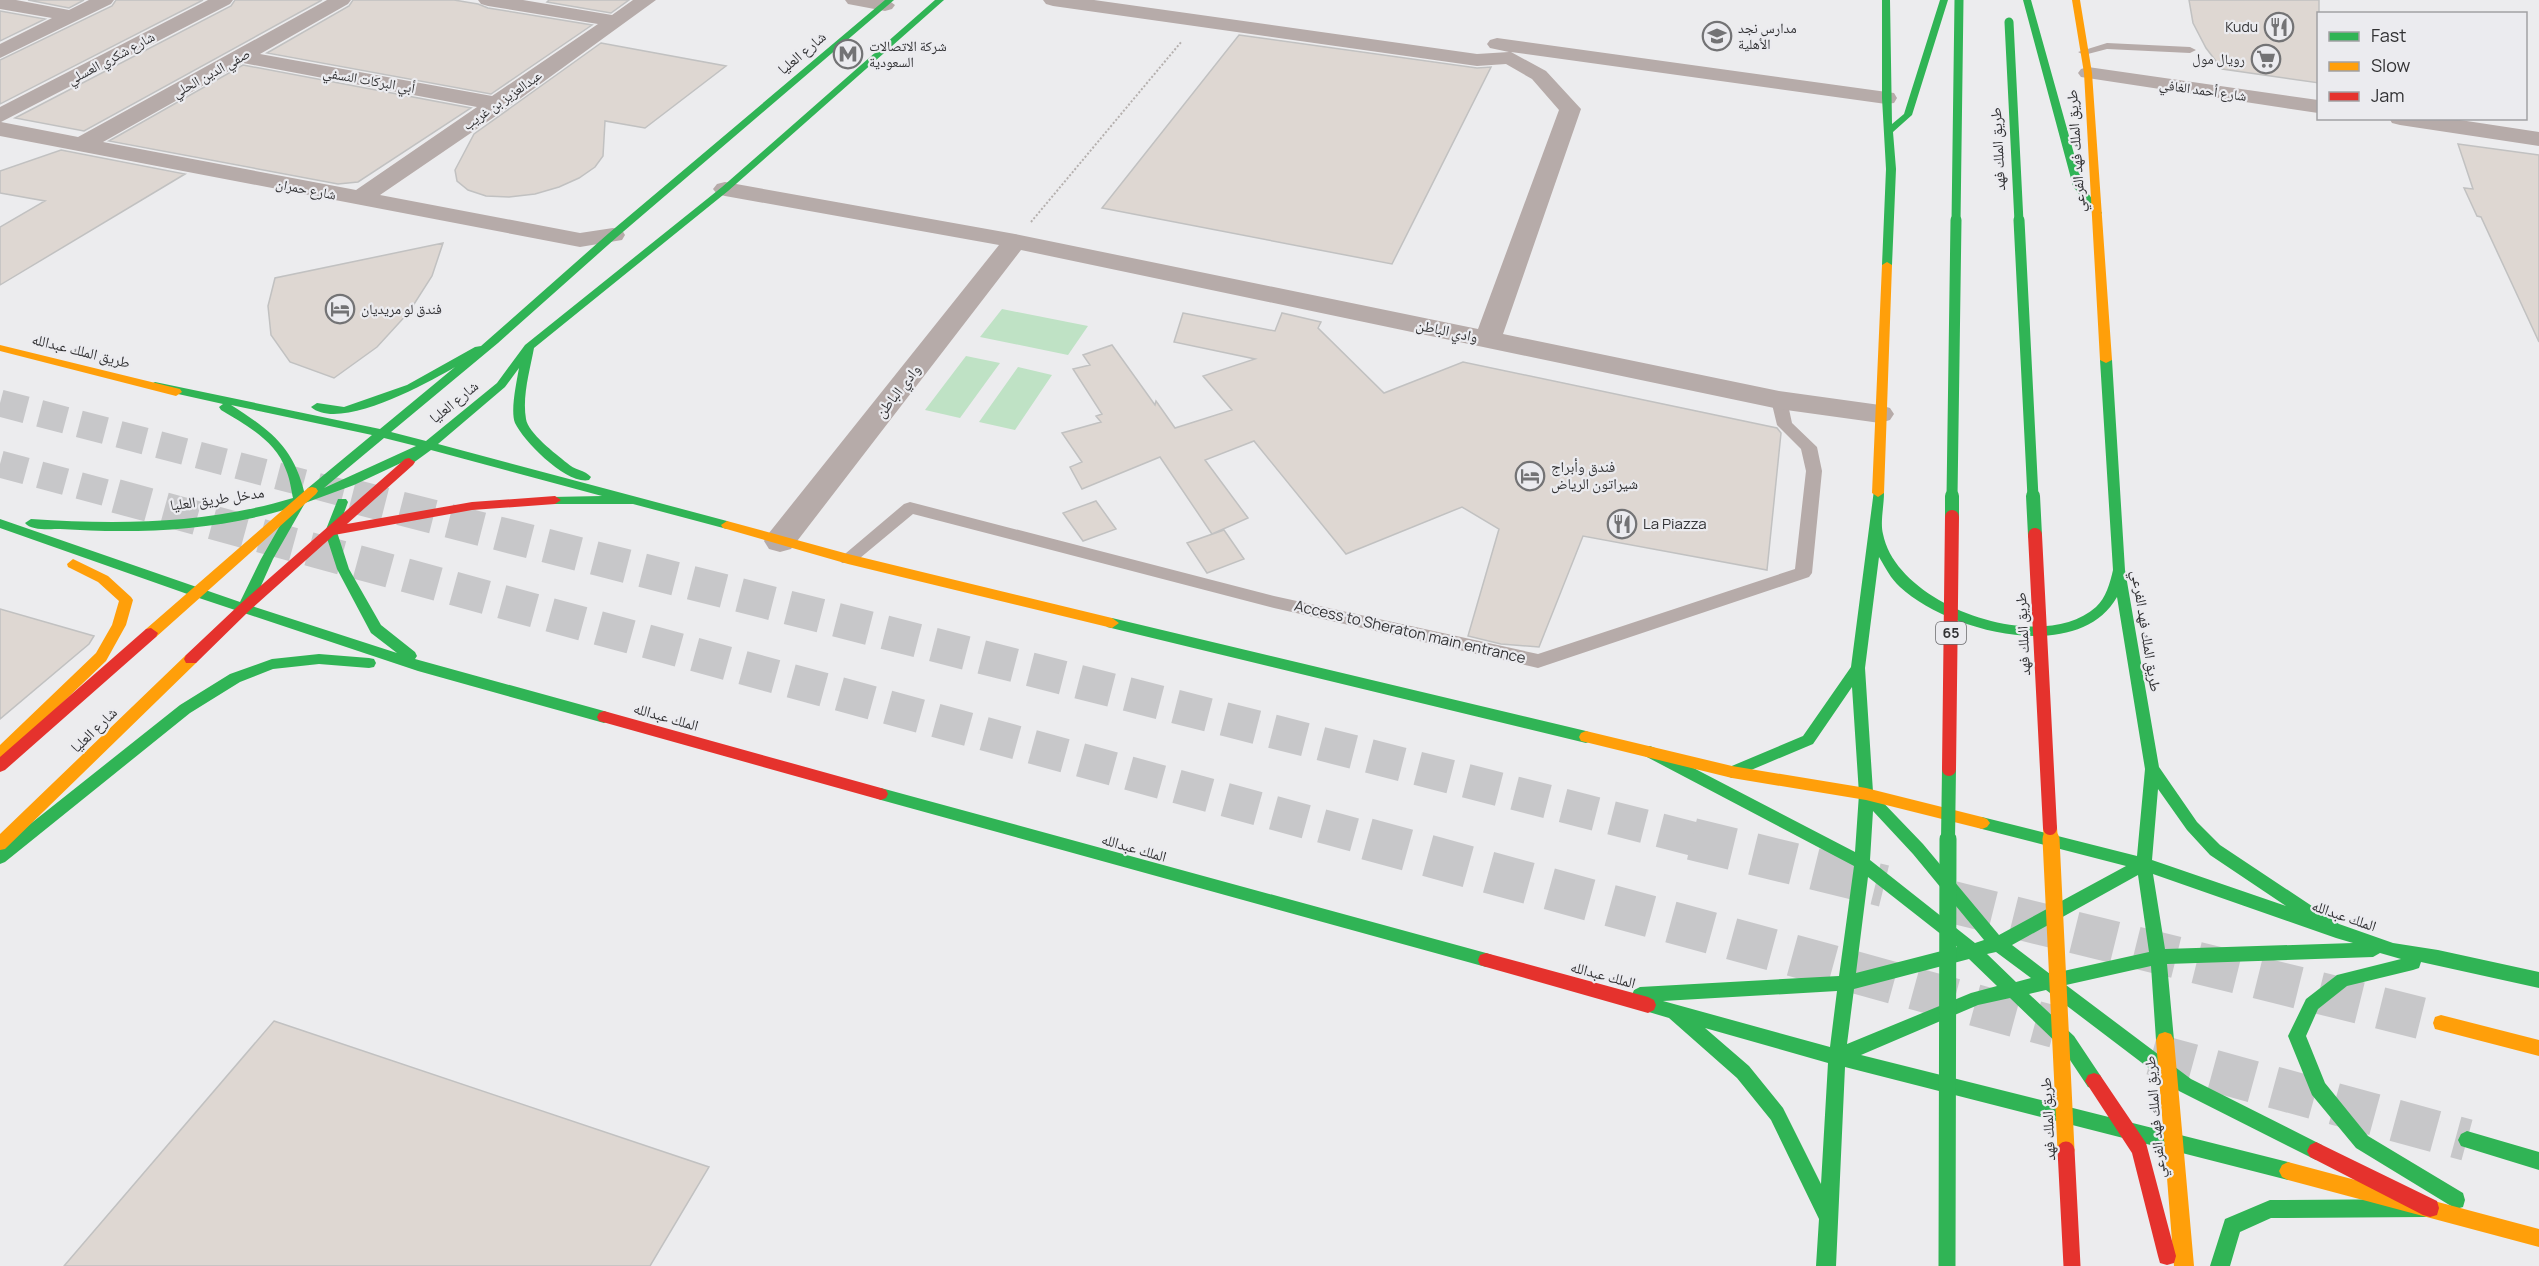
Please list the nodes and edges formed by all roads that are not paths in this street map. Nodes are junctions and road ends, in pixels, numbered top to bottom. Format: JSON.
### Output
{"nodes":[{"id":1,"x":104,"y":0,"type":"edge"},
{"id":2,"x":223,"y":0,"type":"edge"},
{"id":3,"x":341,"y":0,"type":"edge"},
{"id":4,"x":488,"y":0,"type":"edge"},
{"id":5,"x":646,"y":0,"type":"edge"},
{"id":6,"x":855,"y":0,"type":"edge"},
{"id":7,"x":940,"y":0,"type":"edge"},
{"id":8,"x":1053,"y":0,"type":"edge"},
{"id":9,"x":1171,"y":0,"type":"edge"},
{"id":10,"x":1886,"y":0,"type":"edge"},
{"id":11,"x":1944,"y":0,"type":"edge"},
{"id":12,"x":1959,"y":0,"type":"edge"},
{"id":13,"x":2027,"y":0,"type":"edge"},
{"id":14,"x":2076,"y":0,"type":"edge"},
{"id":15,"x":888,"y":2,"type":"edge"},
{"id":16,"x":0,"y":3,"type":"edge"},
{"id":17,"x":72,"y":16,"type":"junction"},
{"id":18,"x":2009,"y":16,"type":"dead end"},
{"id":19,"x":615,"y":21,"type":"junction"},
{"id":20,"x":2190,"y":50,"type":"dead end"},
{"id":21,"x":0,"y":51,"type":"edge"},
{"id":22,"x":1550,"y":51,"type":"junction"},
{"id":23,"x":2084,"y":52,"type":"junction"},
{"id":24,"x":240,"y":56,"type":"junction"},
{"id":25,"x":2088,"y":74,"type":"junction"},
{"id":26,"x":1574,"y":93,"type":"junction"},
{"id":27,"x":1886,"y":98,"type":"junction"},
{"id":28,"x":498,"y":104,"type":"junction"},
{"id":29,"x":2317,"y":107,"type":"edge"},
{"id":30,"x":0,"y":116,"type":"edge"},
{"id":31,"x":2413,"y":120,"type":"edge"},
{"id":32,"x":0,"y":129,"type":"edge"},
{"id":33,"x":1888,"y":132,"type":"junction"},
{"id":34,"x":2539,"y":139,"type":"edge"},
{"id":35,"x":81,"y":145,"type":"junction"},
{"id":36,"x":725,"y":189,"type":"junction"},
{"id":37,"x":358,"y":198,"type":"junction"},
{"id":38,"x":2097,"y":213,"type":"junction"},
{"id":39,"x":613,"y":235,"type":"junction"},
{"id":40,"x":1015,"y":241,"type":"junction"},
{"id":41,"x":1488,"y":339,"type":"junction"},
{"id":42,"x":494,"y":341,"type":"junction"},
{"id":43,"x":529,"y":347,"type":"junction"},
{"id":44,"x":0,"y":348,"type":"edge"},
{"id":45,"x":155,"y":386,"type":"junction"},
{"id":46,"x":1779,"y":400,"type":"junction"},
{"id":47,"x":1880,"y":414,"type":"junction"},
{"id":48,"x":381,"y":433,"type":"junction"},
{"id":49,"x":427,"y":446,"type":"junction"},
{"id":50,"x":358,"y":476,"type":"junction"},
{"id":51,"x":639,"y":500,"type":"junction"},
{"id":52,"x":300,"y":501,"type":"junction"},
{"id":53,"x":0,"y":523,"type":"edge"},
{"id":54,"x":331,"y":532,"type":"junction"},
{"id":55,"x":1876,"y":533,"type":"junction"},
{"id":56,"x":780,"y":541,"type":"junction"},
{"id":57,"x":267,"y":558,"type":"junction"},
{"id":58,"x":848,"y":559,"type":"junction"},
{"id":59,"x":2119,"y":570,"type":"junction"},
{"id":60,"x":198,"y":593,"type":"junction"},
{"id":61,"x":244,"y":609,"type":"junction"},
{"id":62,"x":423,"y":667,"type":"junction"},
{"id":63,"x":1858,"y":668,"type":"junction"},
{"id":64,"x":1650,"y":752,"type":"junction"},
{"id":65,"x":0,"y":754,"type":"edge"},
{"id":66,"x":0,"y":766,"type":"edge"},
{"id":67,"x":2152,"y":769,"type":"junction"},
{"id":68,"x":1732,"y":772,"type":"junction"},
{"id":69,"x":1866,"y":794,"type":"junction"},
{"id":70,"x":0,"y":844,"type":"edge"},
{"id":71,"x":0,"y":857,"type":"edge"},
{"id":72,"x":1862,"y":863,"type":"junction"},
{"id":73,"x":2144,"y":864,"type":"junction"},
{"id":74,"x":2336,"y":931,"type":"junction"},
{"id":75,"x":1998,"y":944,"type":"junction"},
{"id":76,"x":2393,"y":950,"type":"junction"},
{"id":77,"x":1972,"y":951,"type":"junction"},
{"id":78,"x":2158,"y":957,"type":"junction"},
{"id":79,"x":2438,"y":957,"type":"junction"},
{"id":80,"x":2539,"y":980,"type":"edge"},
{"id":81,"x":2049,"y":982,"type":"junction"},
{"id":82,"x":1848,"y":983,"type":"junction"},
{"id":83,"x":2014,"y":990,"type":"junction"},
{"id":84,"x":1623,"y":996,"type":"junction"},
{"id":85,"x":1675,"y":1014,"type":"junction"},
{"id":86,"x":2441,"y":1023,"type":"tunnel mouth"},
{"id":87,"x":2539,"y":1048,"type":"edge"},
{"id":88,"x":1838,"y":1057,"type":"junction"},
{"id":89,"x":2168,"y":1071,"type":"junction"},
{"id":90,"x":2127,"y":1129,"type":"junction"},
{"id":91,"x":2173,"y":1140,"type":"junction"},
{"id":92,"x":2467,"y":1140,"type":"tunnel mouth"},
{"id":93,"x":2539,"y":1161,"type":"edge"},
{"id":94,"x":2430,"y":1208,"type":"junction"},
{"id":95,"x":1828,"y":1217,"type":"junction"},
{"id":96,"x":2503,"y":1227,"type":"junction"},
{"id":97,"x":2539,"y":1238,"type":"edge"},
{"id":98,"x":1826,"y":1266,"type":"edge"},
{"id":99,"x":1947,"y":1266,"type":"edge"},
{"id":100,"x":2072,"y":1266,"type":"edge"},
{"id":101,"x":2169,"y":1266,"type":"edge"},
{"id":102,"x":2184,"y":1266,"type":"edge"},
{"id":103,"x":2220,"y":1266,"type":"edge"}],
"edges":[{"from":1,"to":17,"type":"street"},
{"from":2,"to":30,"type":"street","name":"شارع شكري العسلي"},
{"from":3,"to":24,"type":"street","name":"صفي الدين الحلي"},
{"from":4,"to":19,"type":"street"},
{"from":5,"to":19,"type":"street","name":"عبدالعزيز بن غريب"},
{"from":6,"to":15,"type":"street"},
{"from":7,"to":36,"type":"main road","name":"شارع العليا"},
{"from":8,"to":26,"type":"street"},
{"from":9,"to":22,"type":"street"},
{"from":10,"to":27,"type":"main road"},
{"from":11,"to":33,"type":"main road"},
{"from":12,"to":99,"type":"main road","number":"65","bridge":true},
{"from":13,"to":38,"type":"main road"},
{"from":14,"to":23,"type":"main road","name":"طريق الملك فهد الفرعي"},
{"from":15,"to":39,"type":"main road","name":"شارع العليا"},
{"from":16,"to":17,"type":"street"},
{"from":17,"to":21,"type":"street"},
{"from":18,"to":100,"type":"main road","name":"طريق الملك فهد","bridge":true},
{"from":19,"to":28,"type":"street","name":"عبدالعزيز بن غريب"},
{"from":20,"to":23,"type":"lane"},
{"from":22,"to":26,"type":"street"},
{"from":22,"to":27,"type":"street"},
{"from":23,"to":25,"type":"main road","name":"طريق الملك فهد الفرعي"},
{"from":24,"to":28,"type":"street","name":"أبي البركات النسفي"},
{"from":24,"to":35,"type":"street","name":"صفي الدين الحلي"},
{"from":25,"to":29,"type":"street","name":"شارع أحمد الغافي"},
{"from":25,"to":38,"type":"main road","name":"طريق الملك فهد الفرعي"},
{"from":26,"to":41,"type":"street"},
{"from":27,"to":33,"type":"main road"},
{"from":28,"to":37,"type":"street","name":"عبدالعزيز بن غريب"},
{"from":31,"to":34,"type":"street"},
{"from":32,"to":35,"type":"street","name":"شارع حمران"},
{"from":33,"to":47,"type":"main road"},
{"from":35,"to":37,"type":"street","name":"شارع حمران"},
{"from":36,"to":40,"type":"street","name":"وادي الباطن"},
{"from":36,"to":43,"type":"main road","name":"شارع العليا"},
{"from":37,"to":39,"type":"street","name":"شارع حمران"},
{"from":38,"to":59,"type":"main road","name":"طريق الملك فهد الفرعي"},
{"from":39,"to":42,"type":"main road","name":"شارع العليا"},
{"from":40,"to":41,"type":"street","name":"وادي الباطن"},
{"from":40,"to":56,"type":"street","name":"وادي الباطن"},
{"from":41,"to":46,"type":"street","name":"وادي الباطن"},
{"from":42,"to":45,"type":"main road"},
{"from":42,"to":48,"type":"main road","name":"شارع العليا"},
{"from":43,"to":49,"type":"main road","name":"شارع العليا"},
{"from":43,"to":51,"type":"main road"},
{"from":44,"to":45,"type":"main road","name":"طريق الملك عبدالله"},
{"from":45,"to":48,"type":"main road"},
{"from":45,"to":52,"type":"main road"},
{"from":46,"to":47,"type":"street","name":"وادي الباطن"},
{"from":46,"to":58,"type":"lane","name":"Access to Sheraton main entrance"},
{"from":47,"to":55,"type":"main road"},
{"from":48,"to":49,"type":"main road"},
{"from":48,"to":50,"type":"main road"},
{"from":48,"to":52,"type":"main road","name":"شارع العليا"},
{"from":49,"to":50,"type":"main road","name":"مدخل طريق العليا"},
{"from":49,"to":51,"type":"main road"},
{"from":49,"to":54,"type":"main road","name":"شارع العليا"},
{"from":50,"to":52,"type":"main road","name":"مدخل طريق العليا"},
{"from":50,"to":54,"type":"main road"},
{"from":51,"to":54,"type":"main road"},
{"from":51,"to":56,"type":"main road"},
{"from":52,"to":53,"type":"main road","name":"مدخل طريق العليا"},
{"from":52,"to":57,"type":"main road"},
{"from":52,"to":60,"type":"main road","name":"شارع العليا"},
{"from":53,"to":60,"type":"main road"},
{"from":53,"to":65,"type":"main road"},
{"from":54,"to":57,"type":"main road"},
{"from":54,"to":61,"type":"main road","name":"شارع العليا"},
{"from":54,"to":62,"type":"main road"},
{"from":55,"to":59,"type":"main road"},
{"from":55,"to":63,"type":"main road"},
{"from":56,"to":58,"type":"main road"},
{"from":57,"to":60,"type":"main road"},
{"from":57,"to":61,"type":"main road"},
{"from":58,"to":64,"type":"main road"},
{"from":59,"to":67,"type":"main road","name":"طريق الملك فهد الفرعي"},
{"from":60,"to":61,"type":"main road"},
{"from":60,"to":66,"type":"main road","name":"شارع العليا"},
{"from":61,"to":62,"type":"main road"},
{"from":61,"to":70,"type":"main road","name":"شارع العليا"},
{"from":62,"to":71,"type":"main road"},
{"from":62,"to":84,"type":"main road","name":"الملك عبدالله"},
{"from":63,"to":68,"type":"main road"},
{"from":63,"to":69,"type":"main road"},
{"from":64,"to":68,"type":"main road"},
{"from":64,"to":72,"type":"main road"},
{"from":67,"to":73,"type":"main road","name":"طريق الملك فهد الفرعي"},
{"from":67,"to":74,"type":"main road"},
{"from":68,"to":69,"type":"main road"},
{"from":69,"to":72,"type":"main road"},
{"from":69,"to":73,"type":"main road","name":"الملك عبدالله"},
{"from":69,"to":75,"type":"main road"},
{"from":72,"to":77,"type":"main road"},
{"from":72,"to":82,"type":"main road"},
{"from":73,"to":74,"type":"main road","name":"الملك عبدالله"},
{"from":73,"to":75,"type":"main road"},
{"from":73,"to":78,"type":"main road","name":"طريق الملك فهد الفرعي"},
{"from":74,"to":76,"type":"main road","name":"الملك عبدالله"},
{"from":75,"to":77,"type":"main road"},
{"from":75,"to":81,"type":"main road"},
{"from":76,"to":78,"type":"main road"},
{"from":76,"to":79,"type":"main road","name":"الملك عبدالله"},
{"from":77,"to":82,"type":"main road"},
{"from":77,"to":83,"type":"main road"},
{"from":78,"to":81,"type":"main road"},
{"from":78,"to":89,"type":"main road","name":"طريق الملك فهد الفرعي"},
{"from":79,"to":80,"type":"main road","name":"الملك عبدالله"},
{"from":79,"to":96,"type":"main road"},
{"from":81,"to":83,"type":"main road"},
{"from":81,"to":89,"type":"main road"},
{"from":82,"to":84,"type":"main road"},
{"from":82,"to":88,"type":"main road"},
{"from":83,"to":88,"type":"main road"},
{"from":83,"to":90,"type":"main road"},
{"from":84,"to":85,"type":"main road","name":"الملك عبدالله"},
{"from":85,"to":88,"type":"main road","name":"الملك عبدالله"},
{"from":85,"to":95,"type":"main road"},
{"from":86,"to":87,"type":"main road"},
{"from":88,"to":90,"type":"main road","name":"الملك عبدالله"},
{"from":88,"to":95,"type":"main road"},
{"from":89,"to":91,"type":"main road","name":"طريق الملك فهد الفرعي"},
{"from":89,"to":94,"type":"main road"},
{"from":90,"to":91,"type":"main road","name":"الملك عبدالله"},
{"from":90,"to":101,"type":"main road"},
{"from":91,"to":94,"type":"main road"},
{"from":91,"to":102,"type":"main road","name":"طريق الملك فهد الفرعي"},
{"from":92,"to":93,"type":"main road"},
{"from":94,"to":96,"type":"main road"},
{"from":94,"to":103,"type":"main road"},
{"from":95,"to":98,"type":"main road"},
{"from":96,"to":97,"type":"main road"}]}
